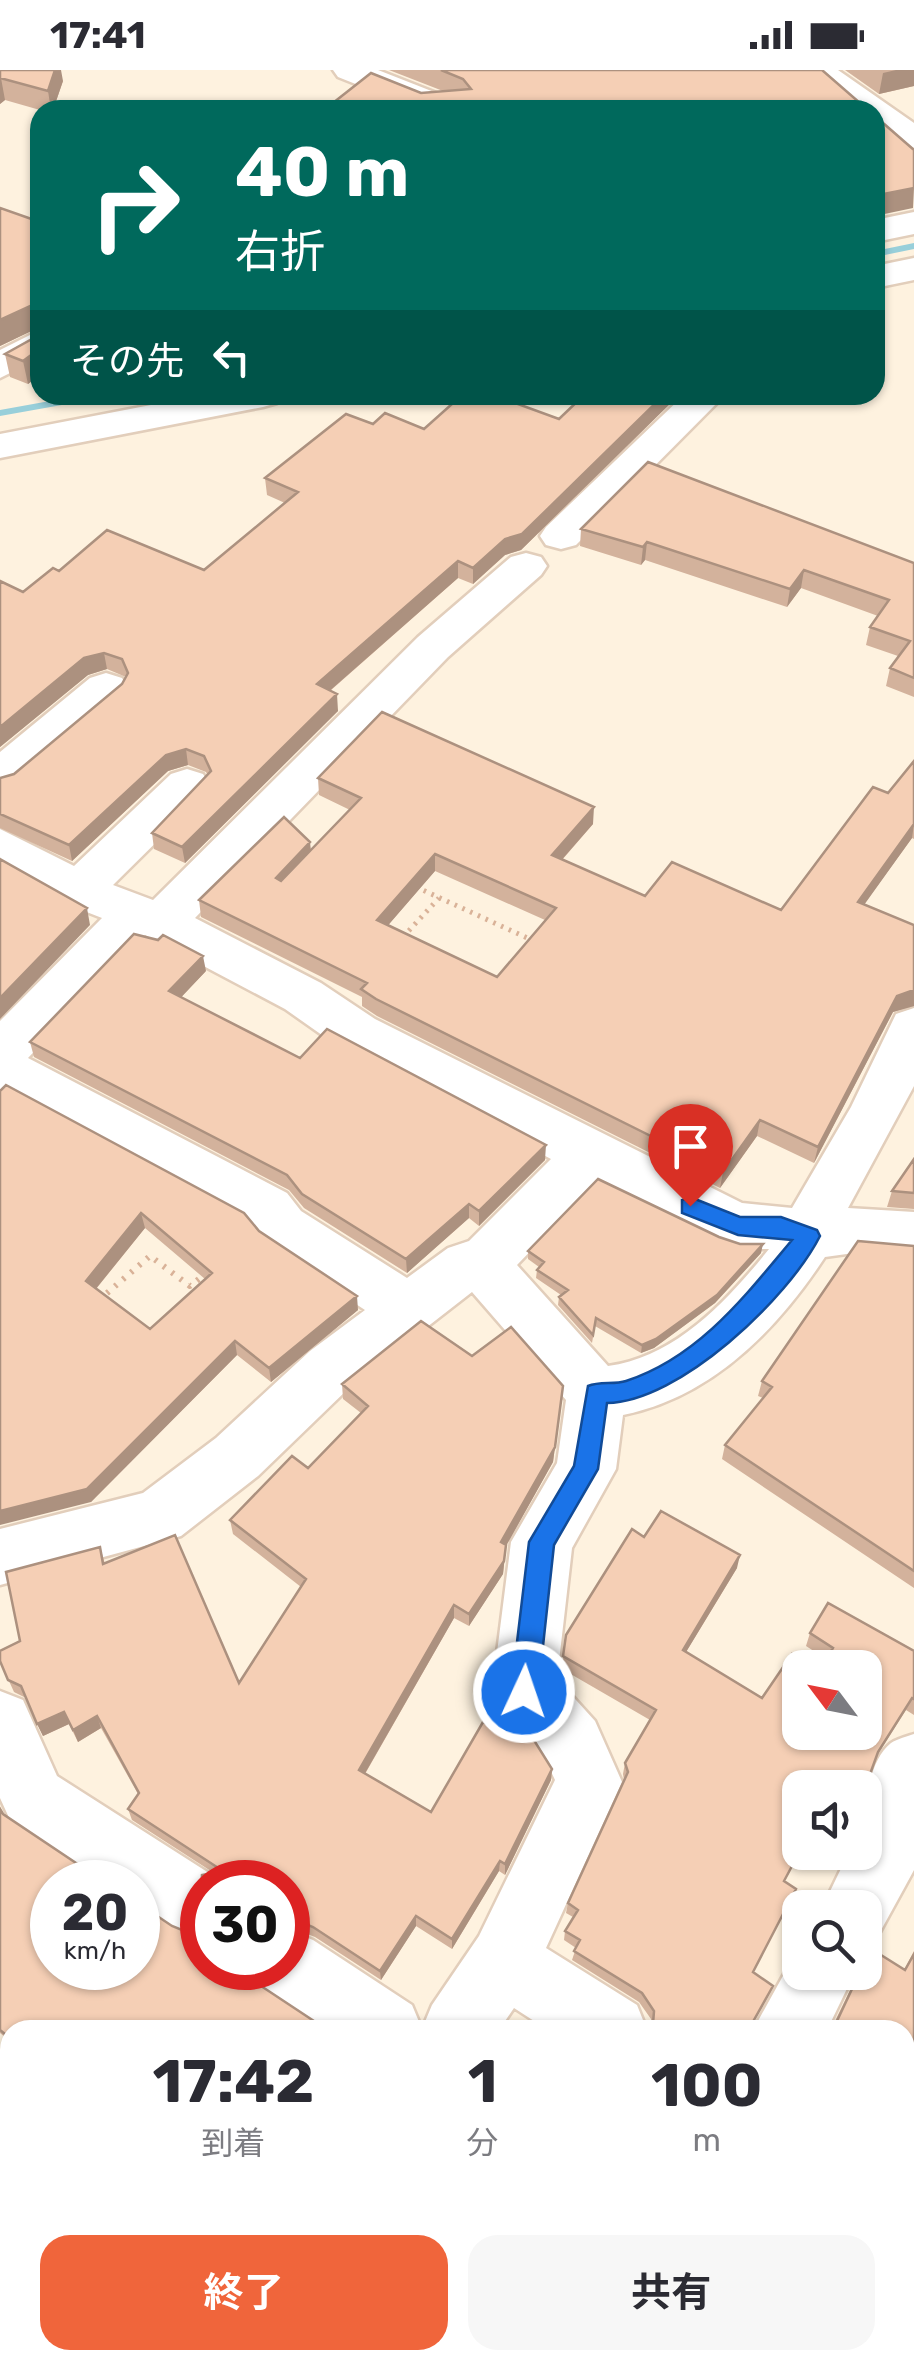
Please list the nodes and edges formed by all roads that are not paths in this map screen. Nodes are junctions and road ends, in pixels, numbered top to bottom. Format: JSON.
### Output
{"nodes":[{"id":1,"x":816,"y":70,"type":"edge"},
{"id":2,"x":352,"y":82,"type":"edge"},
{"id":3,"x":415,"y":100,"type":"edge"},
{"id":4,"x":860,"y":100,"type":"edge"},
{"id":5,"x":885,"y":118,"type":"edge"},
{"id":6,"x":914,"y":138,"type":"edge"},
{"id":7,"x":914,"y":223,"type":"edge"},
{"id":8,"x":885,"y":229,"type":"edge"},
{"id":9,"x":914,"y":269,"type":"edge"},
{"id":10,"x":885,"y":275,"type":"edge"},
{"id":11,"x":30,"y":355,"type":"edge"},
{"id":12,"x":9,"y":384,"type":"edge"},
{"id":13,"x":211,"y":405,"type":"edge"},
{"id":14,"x":696,"y":405,"type":"edge"},
{"id":15,"x":0,"y":446,"type":"edge"},
{"id":16,"x":560,"y":536,"type":"dead end"},
{"id":17,"x":526,"y":566,"type":"dead end"},
{"id":18,"x":106,"y":688,"type":"dead end"},
{"id":19,"x":0,"y":777,"type":"edge"},
{"id":20,"x":187,"y":785,"type":"dead end"},
{"id":21,"x":0,"y":846,"type":"edge"},
{"id":22,"x":78,"y":890,"type":"junction"},
{"id":23,"x":149,"y":917,"type":"junction"},
{"id":24,"x":914,"y":1028,"type":"edge"},
{"id":25,"x":0,"y":1054,"type":"edge"},
{"id":26,"x":0,"y":1067,"type":"edge"},
{"id":27,"x":592,"y":1152,"type":"junction"},
{"id":28,"x":914,"y":1235,"type":"edge"},
{"id":29,"x":809,"y":1236,"type":"junction"},
{"id":30,"x":482,"y":1264,"type":"junction"},
{"id":31,"x":410,"y":1309,"type":"junction"},
{"id":32,"x":596,"y":1393,"type":"junction"},
{"id":33,"x":0,"y":1557,"type":"edge"},
{"id":34,"x":0,"y":1722,"type":"edge"},
{"id":35,"x":914,"y":1766,"type":"edge"},
{"id":36,"x":866,"y":1890,"type":"edge"},
{"id":37,"x":180,"y":1895,"type":"edge"},
{"id":38,"x":504,"y":1960,"type":"junction"},
{"id":39,"x":310,"y":1979,"type":"edge"},
{"id":40,"x":810,"y":1990,"type":"edge"},
{"id":41,"x":373,"y":2020,"type":"edge"},
{"id":42,"x":464,"y":2020,"type":"edge"},
{"id":43,"x":597,"y":2020,"type":"edge"},
{"id":44,"x":794,"y":2020,"type":"edge"}],
"edges":[{"from":1,"to":4,"type":"street"},
{"from":2,"to":3,"type":"street"},
{"from":5,"to":6,"type":"street"},
{"from":7,"to":8,"type":"street"},
{"from":9,"to":10,"type":"street"},
{"from":11,"to":12,"type":"street"},
{"from":13,"to":15,"type":"street"},
{"from":14,"to":16,"type":"street"},
{"from":17,"to":23,"type":"street"},
{"from":18,"to":19,"type":"street"},
{"from":20,"to":22,"type":"street"},
{"from":21,"to":22,"type":"street"},
{"from":22,"to":23,"type":"street"},
{"from":23,"to":25,"type":"street"},
{"from":23,"to":27,"type":"street"},
{"from":24,"to":29,"type":"street"},
{"from":26,"to":31,"type":"street"},
{"from":27,"to":29,"type":"street"},
{"from":27,"to":30,"type":"street"},
{"from":28,"to":29,"type":"street"},
{"from":29,"to":32,"type":"street"},
{"from":30,"to":31,"type":"street"},
{"from":30,"to":32,"type":"street"},
{"from":31,"to":33,"type":"street"},
{"from":32,"to":38,"type":"street"},
{"from":34,"to":37,"type":"street"},
{"from":35,"to":36,"type":"street"},
{"from":38,"to":42,"type":"street"},
{"from":38,"to":43,"type":"street"},
{"from":39,"to":41,"type":"street"},
{"from":40,"to":44,"type":"street"}]}
